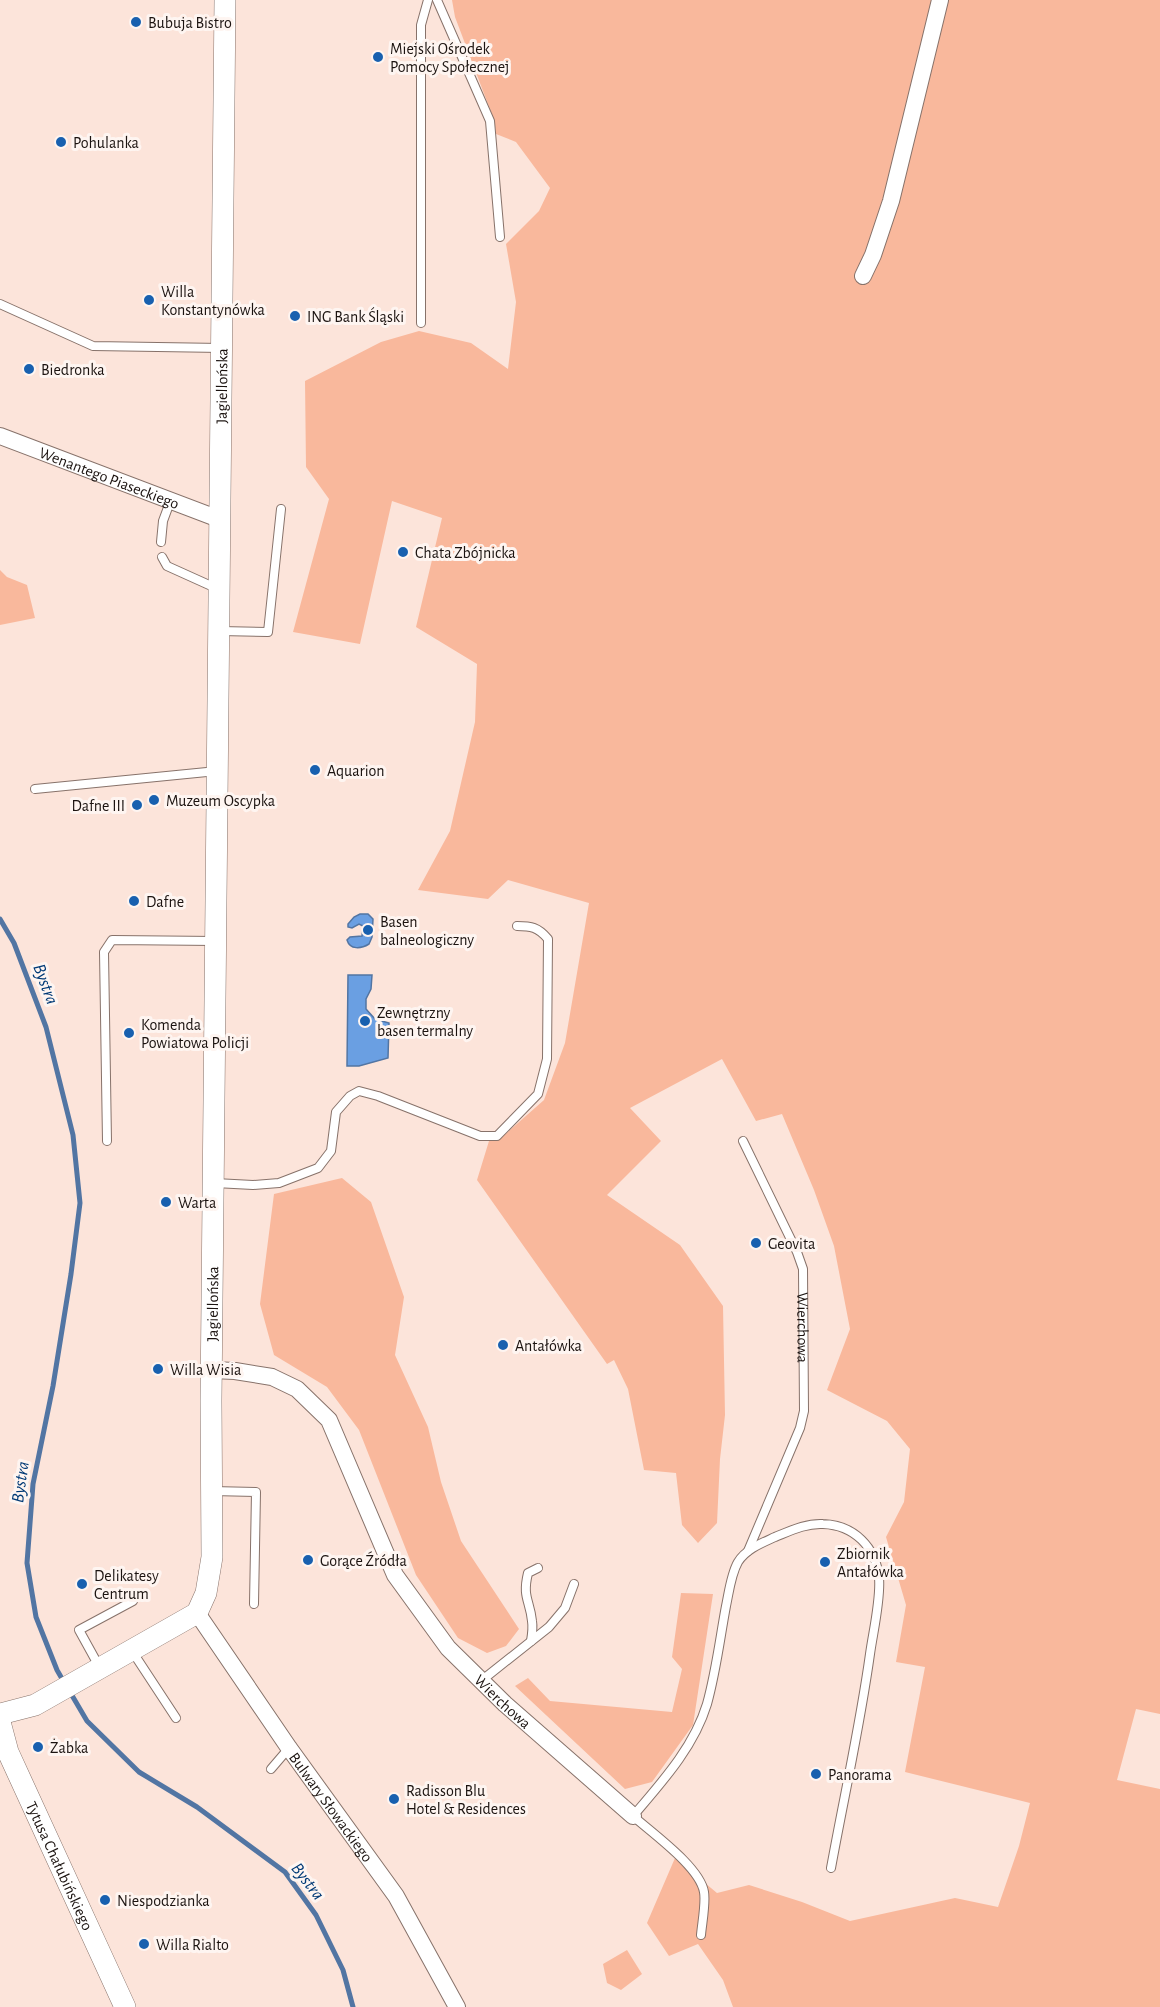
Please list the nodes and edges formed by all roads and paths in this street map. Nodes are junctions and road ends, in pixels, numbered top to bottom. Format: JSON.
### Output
{"nodes":[{"id":1,"x":225,"y":0,"type":"edge"},
{"id":2,"x":428,"y":0,"type":"edge"},
{"id":3,"x":437,"y":0,"type":"edge"},
{"id":4,"x":940,"y":0,"type":"edge"},
{"id":5,"x":500,"y":237,"type":"dead end"},
{"id":6,"x":863,"y":276,"type":"dead end"},
{"id":7,"x":0,"y":304,"type":"edge"},
{"id":8,"x":421,"y":323,"type":"dead end"},
{"id":9,"x":222,"y":348,"type":"junction"},
{"id":10,"x":0,"y":436,"type":"edge"},
{"id":11,"x":170,"y":502,"type":"junction"},
{"id":12,"x":281,"y":509,"type":"dead end"},
{"id":13,"x":219,"y":519,"type":"junction"},
{"id":14,"x":161,"y":542,"type":"dead end"},
{"id":15,"x":162,"y":557,"type":"dead end"},
{"id":16,"x":220,"y":590,"type":"junction"},
{"id":17,"x":219,"y":631,"type":"junction"},
{"id":18,"x":218,"y":771,"type":"junction"},
{"id":19,"x":35,"y":789,"type":"dead end"},
{"id":20,"x":517,"y":926,"type":"dead end"},
{"id":21,"x":216,"y":941,"type":"junction"},
{"id":22,"x":107,"y":1141,"type":"dead end"},
{"id":23,"x":743,"y":1141,"type":"dead end"},
{"id":24,"x":214,"y":1183,"type":"junction"},
{"id":25,"x":212,"y":1370,"type":"junction"},
{"id":26,"x":211,"y":1491,"type":"junction"},
{"id":27,"x":748,"y":1552,"type":"junction"},
{"id":28,"x":538,"y":1568,"type":"dead end"},
{"id":29,"x":574,"y":1584,"type":"dead end"},
{"id":30,"x":133,"y":1601,"type":"dead end"},
{"id":31,"x":254,"y":1604,"type":"dead end"},
{"id":32,"x":197,"y":1612,"type":"junction"},
{"id":33,"x":531,"y":1641,"type":"junction"},
{"id":34,"x":132,"y":1651,"type":"junction"},
{"id":35,"x":96,"y":1670,"type":"junction"},
{"id":36,"x":481,"y":1681,"type":"junction"},
{"id":37,"x":0,"y":1714,"type":"edge"},
{"id":38,"x":176,"y":1718,"type":"dead end"},
{"id":39,"x":0,"y":1722,"type":"edge"},
{"id":40,"x":288,"y":1748,"type":"junction"},
{"id":41,"x":270,"y":1769,"type":"dead end"},
{"id":42,"x":633,"y":1816,"type":"junction"},
{"id":43,"x":831,"y":1868,"type":"dead end"},
{"id":44,"x":701,"y":1935,"type":"dead end"},
{"id":45,"x":125,"y":2007,"type":"edge"},
{"id":46,"x":457,"y":2007,"type":"edge"}],
"edges":[{"from":1,"to":9,"type":"street","name":"Jagiellońska"},
{"from":2,"to":8,"type":"lane"},
{"from":3,"to":5,"type":"lane"},
{"from":4,"to":6,"type":"street"},
{"from":7,"to":9,"type":"lane"},
{"from":9,"to":13,"type":"street","name":"Jagiellońska"},
{"from":10,"to":11,"type":"street","name":"Wenantego Piaseckiego"},
{"from":11,"to":13,"type":"street","name":"Wenantego Piaseckiego"},
{"from":11,"to":14,"type":"lane"},
{"from":12,"to":17,"type":"lane"},
{"from":13,"to":16,"type":"street","name":"Jagiellońska"},
{"from":15,"to":16,"type":"lane"},
{"from":16,"to":17,"type":"street","name":"Jagiellońska"},
{"from":17,"to":18,"type":"street","name":"Jagiellońska"},
{"from":18,"to":19,"type":"lane"},
{"from":18,"to":21,"type":"street","name":"Jagiellońska"},
{"from":20,"to":24,"type":"lane"},
{"from":21,"to":22,"type":"lane"},
{"from":21,"to":24,"type":"street","name":"Jagiellońska"},
{"from":23,"to":27,"type":"lane","name":"Wierchowa"},
{"from":24,"to":25,"type":"street","name":"Jagiellońska"},
{"from":25,"to":26,"type":"street","name":"Jagiellońska"},
{"from":25,"to":36,"type":"street","name":"Wierchowa"},
{"from":26,"to":31,"type":"lane"},
{"from":26,"to":32,"type":"street","name":"Jagiellońska"},
{"from":27,"to":42,"type":"lane","name":"Wierchowa"},
{"from":27,"to":43,"type":"lane"},
{"from":28,"to":33,"type":"lane"},
{"from":29,"to":33,"type":"lane"},
{"from":30,"to":35,"type":"lane"},
{"from":32,"to":34,"type":"street"},
{"from":32,"to":40,"type":"street","name":"Bulwary Słowackiego"},
{"from":33,"to":36,"type":"lane"},
{"from":34,"to":35,"type":"street"},
{"from":34,"to":38,"type":"lane"},
{"from":35,"to":37,"type":"street"},
{"from":36,"to":42,"type":"street","name":"Wierchowa"},
{"from":39,"to":45,"type":"street","name":"Tytusa Chałubińskiego"},
{"from":40,"to":41,"type":"lane"},
{"from":40,"to":46,"type":"street","name":"Bulwary Słowackiego"},
{"from":42,"to":44,"type":"lane"}]}
